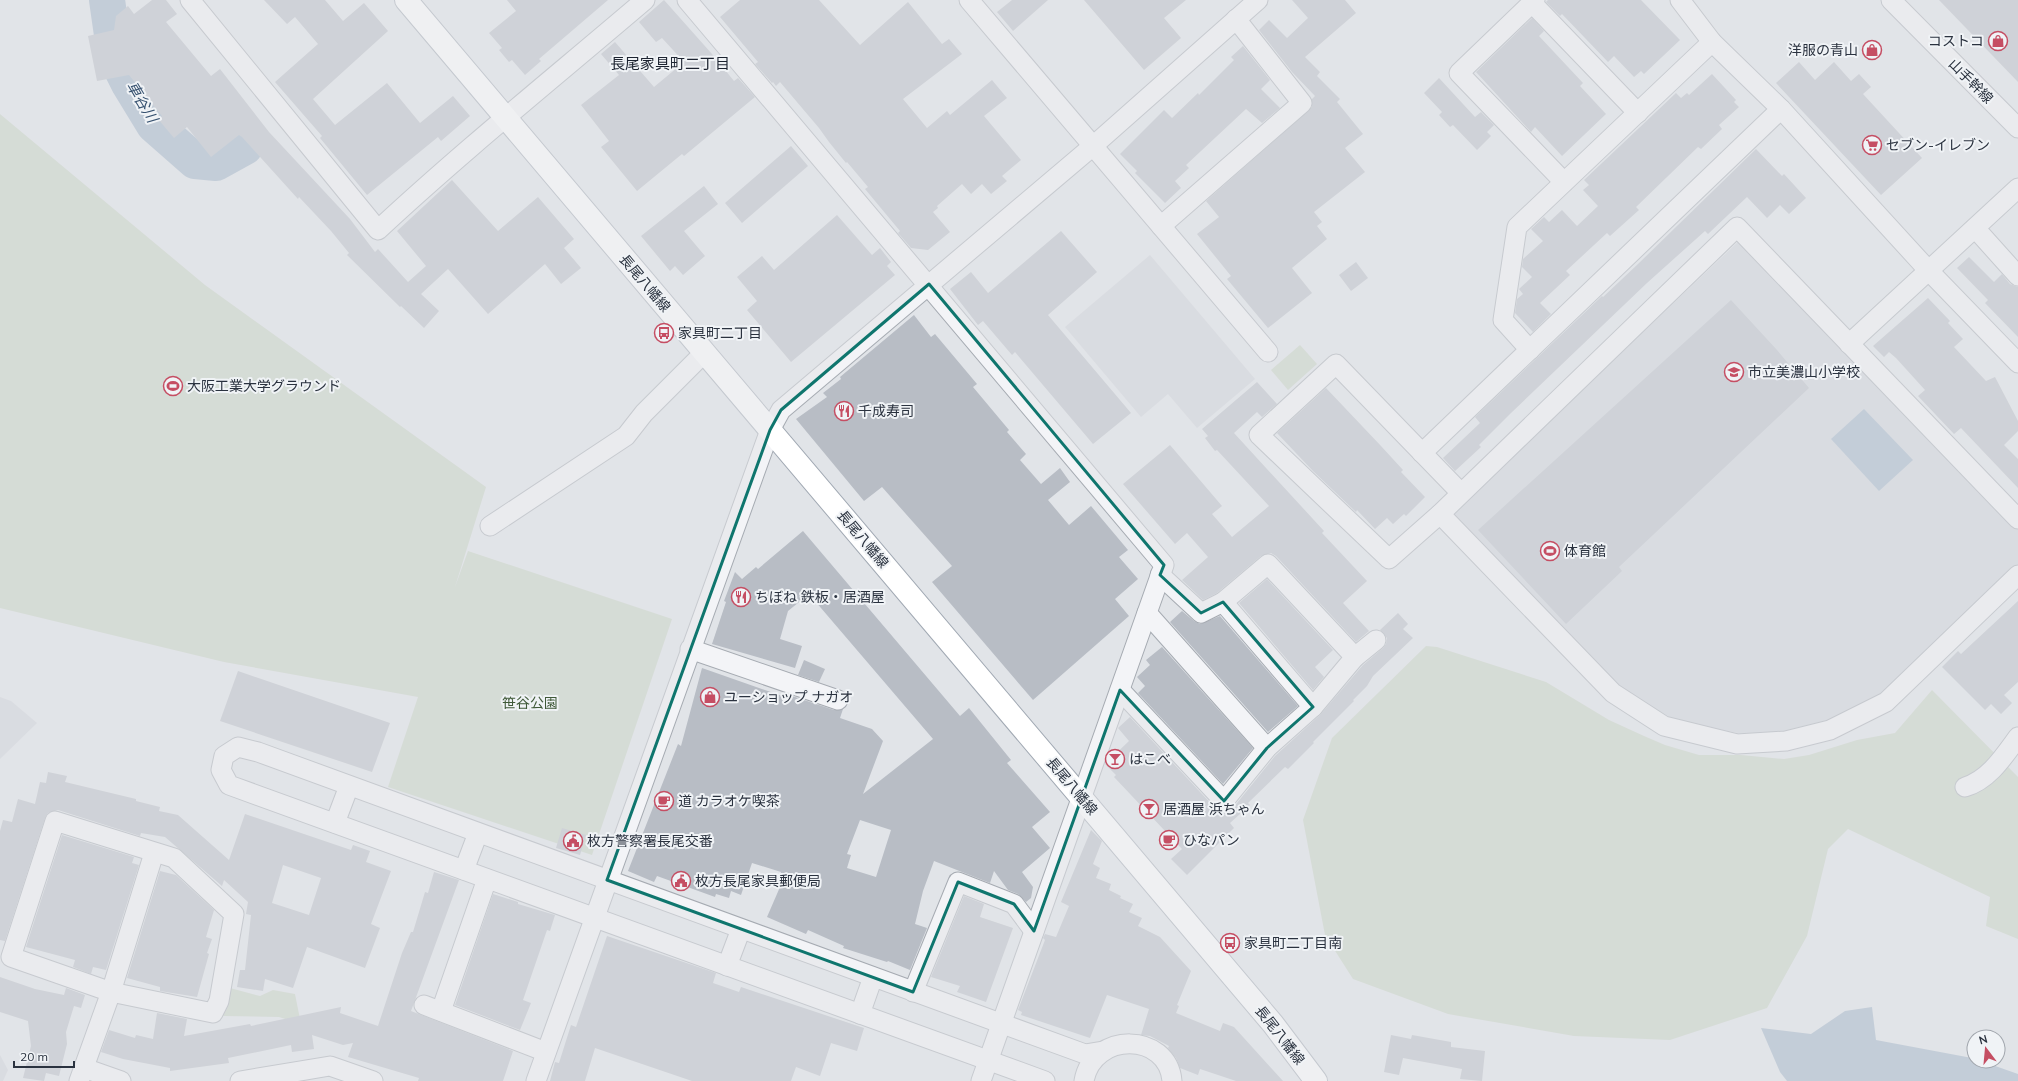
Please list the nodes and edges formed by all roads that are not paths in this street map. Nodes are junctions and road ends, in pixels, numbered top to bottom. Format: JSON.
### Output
{"nodes":[{"id":1,"x":190,"y":0,"type":"edge"},
{"id":2,"x":406,"y":0,"type":"edge"},
{"id":3,"x":645,"y":0,"type":"edge"},
{"id":4,"x":687,"y":0,"type":"edge"},
{"id":5,"x":969,"y":0,"type":"edge"},
{"id":6,"x":1258,"y":0,"type":"edge"},
{"id":7,"x":1891,"y":0,"type":"edge"},
{"id":8,"x":1682,"y":1,"type":"edge"},
{"id":9,"x":1534,"y":2,"type":"edge"},
{"id":10,"x":1236,"y":19,"type":"junction"},
{"id":11,"x":1712,"y":42,"type":"junction"},
{"id":12,"x":1781,"y":109,"type":"junction"},
{"id":13,"x":1638,"y":113,"type":"junction"},
{"id":14,"x":506,"y":119,"type":"junction"},
{"id":15,"x":2018,"y":128,"type":"edge"},
{"id":16,"x":1092,"y":146,"type":"junction"},
{"id":17,"x":1564,"y":182,"type":"junction"},
{"id":18,"x":2018,"y":188,"type":"edge"},
{"id":19,"x":1161,"y":226,"type":"junction"},
{"id":20,"x":1975,"y":228,"type":"junction"},
{"id":21,"x":1930,"y":271,"type":"junction"},
{"id":22,"x":2018,"y":276,"type":"edge"},
{"id":23,"x":928,"y":284,"type":"junction"},
{"id":24,"x":1849,"y":344,"type":"junction"},
{"id":25,"x":1530,"y":350,"type":"junction"},
{"id":26,"x":1268,"y":352,"type":"dead end"},
{"id":27,"x":704,"y":353,"type":"junction"},
{"id":28,"x":2018,"y":363,"type":"edge"},
{"id":29,"x":770,"y":430,"type":"junction"},
{"id":30,"x":1422,"y":453,"type":"junction"},
{"id":31,"x":1461,"y":493,"type":"junction"},
{"id":32,"x":1440,"y":514,"type":"junction"},
{"id":33,"x":2018,"y":519,"type":"edge"},
{"id":34,"x":490,"y":526,"type":"dead end"},
{"id":35,"x":1162,"y":570,"type":"junction"},
{"id":36,"x":2018,"y":575,"type":"edge"},
{"id":37,"x":1223,"y":602,"type":"junction"},
{"id":38,"x":1147,"y":613,"type":"junction"},
{"id":39,"x":1376,"y":640,"type":"dead end"},
{"id":40,"x":690,"y":649,"type":"junction"},
{"id":41,"x":1355,"y":657,"type":"junction"},
{"id":42,"x":1120,"y":690,"type":"junction"},
{"id":43,"x":838,"y":700,"type":"dead end"},
{"id":44,"x":1313,"y":707,"type":"junction"},
{"id":45,"x":2018,"y":737,"type":"edge"},
{"id":46,"x":1267,"y":748,"type":"junction"},
{"id":47,"x":349,"y":786,"type":"junction"},
{"id":48,"x":1965,"y":787,"type":"dead end"},
{"id":49,"x":1082,"y":797,"type":"junction"},
{"id":50,"x":335,"y":823,"type":"junction"},
{"id":51,"x":478,"y":833,"type":"junction"},
{"id":52,"x":154,"y":852,"type":"junction"},
{"id":53,"x":464,"y":870,"type":"junction"},
{"id":54,"x":486,"y":879,"type":"junction"},
{"id":55,"x":607,"y":880,"type":"junction"},
{"id":56,"x":594,"y":917,"type":"junction"},
{"id":57,"x":741,"y":929,"type":"junction"},
{"id":58,"x":1034,"y":931,"type":"junction"},
{"id":59,"x":727,"y":966,"type":"junction"},
{"id":60,"x":873,"y":978,"type":"junction"},
{"id":61,"x":111,"y":992,"type":"junction"},
{"id":62,"x":913,"y":992,"type":"junction"},
{"id":63,"x":860,"y":1014,"type":"junction"},
{"id":64,"x":1001,"y":1024,"type":"junction"},
{"id":65,"x":1103,"y":1051,"type":"junction"},
{"id":66,"x":546,"y":1052,"type":"junction"},
{"id":67,"x":988,"y":1060,"type":"junction"},
{"id":68,"x":82,"y":1074,"type":"edge"},
{"id":69,"x":274,"y":1078,"type":"edge"},
{"id":70,"x":1174,"y":1080,"type":"edge"},
{"id":71,"x":121,"y":1081,"type":"edge"},
{"id":72,"x":240,"y":1081,"type":"edge"},
{"id":73,"x":373,"y":1081,"type":"edge"},
{"id":74,"x":536,"y":1081,"type":"edge"},
{"id":75,"x":981,"y":1081,"type":"edge"},
{"id":76,"x":1045,"y":1081,"type":"edge"},
{"id":77,"x":1084,"y":1081,"type":"edge"},
{"id":78,"x":1316,"y":1081,"type":"edge"}],
"edges":[{"from":1,"to":14,"type":"street"},
{"from":2,"to":14,"type":"main road","name":"長尾八幡線"},
{"from":3,"to":14,"type":"street"},
{"from":4,"to":23,"type":"street"},
{"from":5,"to":16,"type":"street"},
{"from":6,"to":10,"type":"street"},
{"from":7,"to":15,"type":"street","name":"山手幹線"},
{"from":8,"to":11,"type":"street"},
{"from":9,"to":13,"type":"street"},
{"from":9,"to":17,"type":"street"},
{"from":10,"to":16,"type":"street"},
{"from":10,"to":19,"type":"street"},
{"from":11,"to":12,"type":"street"},
{"from":11,"to":13,"type":"street"},
{"from":12,"to":21,"type":"street"},
{"from":12,"to":25,"type":"street"},
{"from":13,"to":17,"type":"street"},
{"from":14,"to":27,"type":"main road","name":"長尾八幡線"},
{"from":16,"to":19,"type":"street"},
{"from":16,"to":23,"type":"street"},
{"from":17,"to":25,"type":"street"},
{"from":18,"to":20,"type":"street"},
{"from":19,"to":26,"type":"street"},
{"from":20,"to":21,"type":"street"},
{"from":20,"to":22,"type":"street"},
{"from":21,"to":24,"type":"street"},
{"from":21,"to":28,"type":"street"},
{"from":23,"to":29,"type":"street"},
{"from":23,"to":35,"type":"street"},
{"from":24,"to":31,"type":"street"},
{"from":24,"to":33,"type":"street"},
{"from":25,"to":30,"type":"street"},
{"from":27,"to":29,"type":"main road","name":"長尾八幡線"},
{"from":27,"to":34,"type":"street"},
{"from":29,"to":40,"type":"street"},
{"from":29,"to":49,"type":"main road","name":"長尾八幡線"},
{"from":30,"to":31,"type":"street"},
{"from":30,"to":32,"type":"street"},
{"from":31,"to":32,"type":"street"},
{"from":32,"to":36,"type":"street"},
{"from":35,"to":37,"type":"street"},
{"from":35,"to":38,"type":"street"},
{"from":37,"to":41,"type":"street"},
{"from":37,"to":44,"type":"street"},
{"from":38,"to":42,"type":"street"},
{"from":38,"to":46,"type":"street"},
{"from":39,"to":41,"type":"street"},
{"from":40,"to":43,"type":"street"},
{"from":40,"to":55,"type":"street"},
{"from":41,"to":44,"type":"street"},
{"from":42,"to":46,"type":"street"},
{"from":42,"to":49,"type":"street"},
{"from":44,"to":46,"type":"street"},
{"from":45,"to":48,"type":"street"},
{"from":47,"to":50,"type":"street"},
{"from":47,"to":50,"type":"street"},
{"from":47,"to":51,"type":"street"},
{"from":49,"to":58,"type":"street"},
{"from":49,"to":78,"type":"main road","name":"長尾八幡線"},
{"from":50,"to":53,"type":"street"},
{"from":51,"to":53,"type":"street"},
{"from":51,"to":55,"type":"street"},
{"from":52,"to":61,"type":"street"},
{"from":52,"to":61,"type":"street"},
{"from":52,"to":61,"type":"street"},
{"from":53,"to":54,"type":"street"},
{"from":54,"to":56,"type":"street"},
{"from":54,"to":66,"type":"street"},
{"from":55,"to":56,"type":"street"},
{"from":55,"to":57,"type":"street"},
{"from":56,"to":59,"type":"street"},
{"from":56,"to":66,"type":"street"},
{"from":57,"to":59,"type":"street"},
{"from":57,"to":60,"type":"street"},
{"from":58,"to":62,"type":"street"},
{"from":58,"to":64,"type":"street"},
{"from":59,"to":63,"type":"street"},
{"from":60,"to":62,"type":"street"},
{"from":60,"to":63,"type":"street"},
{"from":61,"to":68,"type":"street"},
{"from":62,"to":64,"type":"street"},
{"from":63,"to":67,"type":"street"},
{"from":64,"to":65,"type":"street"},
{"from":64,"to":67,"type":"street"},
{"from":65,"to":70,"type":"street"},
{"from":65,"to":77,"type":"street"},
{"from":66,"to":74,"type":"street"},
{"from":67,"to":75,"type":"street"},
{"from":67,"to":76,"type":"street"},
{"from":68,"to":71,"type":"street"},
{"from":69,"to":72,"type":"street"},
{"from":69,"to":73,"type":"street"}]}
